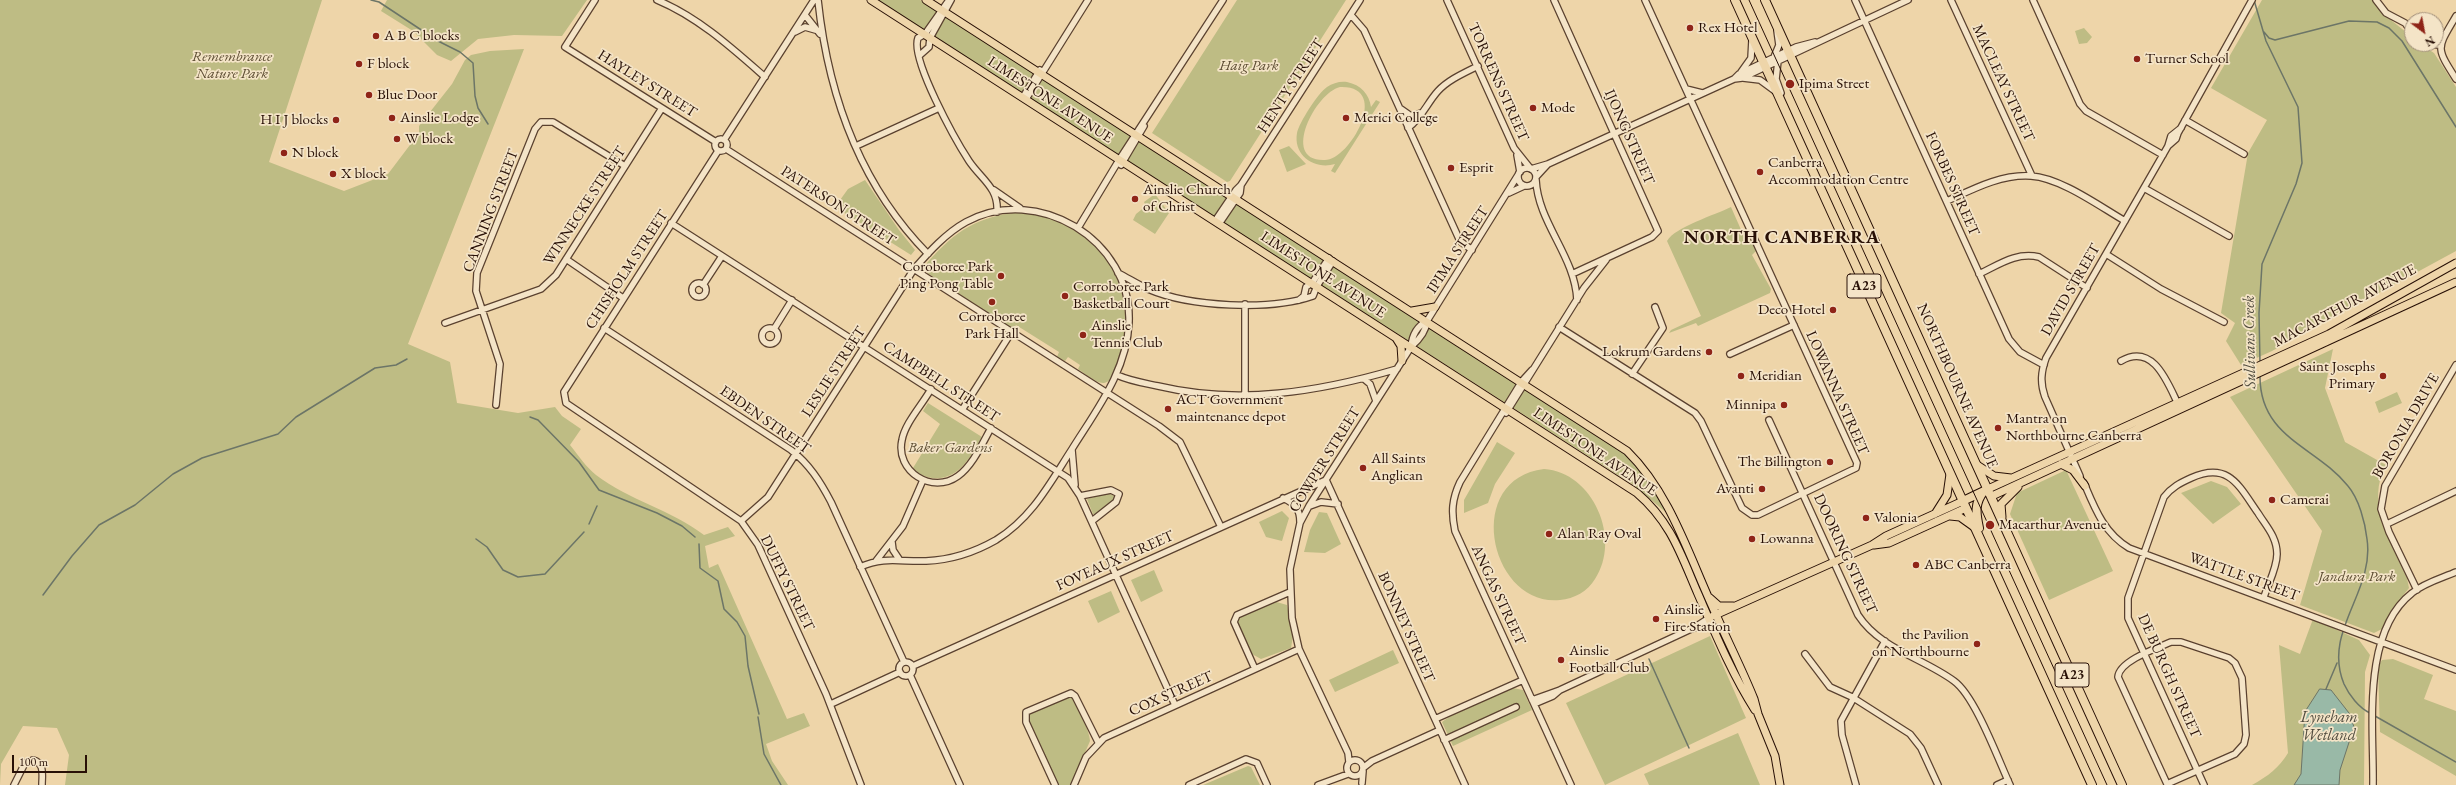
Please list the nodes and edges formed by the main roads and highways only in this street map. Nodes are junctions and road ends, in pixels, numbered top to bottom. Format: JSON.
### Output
{"nodes":[{"id":1,"x":871,"y":0,"type":"edge"},
{"id":2,"x":926,"y":0,"type":"edge"},
{"id":3,"x":1735,"y":0,"type":"edge"},
{"id":4,"x":1765,"y":0,"type":"edge"},
{"id":5,"x":2456,"y":263,"type":"edge"},
{"id":6,"x":2456,"y":282,"type":"edge"},
{"id":7,"x":1435,"y":308,"type":"road end"},
{"id":8,"x":1412,"y":311,"type":"junction"},
{"id":9,"x":1395,"y":336,"type":"junction"},
{"id":10,"x":2330,"y":337,"type":"junction"},
{"id":11,"x":1402,"y":361,"type":"road end"},
{"id":12,"x":2269,"y":365,"type":"junction"},
{"id":13,"x":2180,"y":406,"type":"junction"},
{"id":14,"x":2071,"y":455,"type":"junction"},
{"id":15,"x":2061,"y":464,"type":"junction"},
{"id":16,"x":1977,"y":465,"type":"junction"},
{"id":17,"x":1950,"y":474,"type":"junction"},
{"id":18,"x":2035,"y":476,"type":"junction"},
{"id":19,"x":2013,"y":478,"type":"junction"},
{"id":20,"x":2085,"y":486,"type":"road end"},
{"id":21,"x":1988,"y":492,"type":"junction"},
{"id":22,"x":1977,"y":503,"type":"junction"},
{"id":23,"x":1964,"y":504,"type":"junction"},
{"id":24,"x":1934,"y":514,"type":"junction"},
{"id":25,"x":1949,"y":516,"type":"junction"},
{"id":26,"x":2003,"y":522,"type":"junction"},
{"id":27,"x":1974,"y":527,"type":"junction"},
{"id":28,"x":1872,"y":545,"type":"junction"},
{"id":29,"x":1983,"y":545,"type":"junction"},
{"id":30,"x":1784,"y":585,"type":"junction"},
{"id":31,"x":1707,"y":595,"type":"junction"},
{"id":32,"x":1736,"y":606,"type":"junction"},
{"id":33,"x":1714,"y":619,"type":"junction"},
{"id":34,"x":1732,"y":649,"type":"junction"},
{"id":35,"x":1725,"y":652,"type":"junction"},
{"id":36,"x":1743,"y":682,"type":"junction"},
{"id":37,"x":1780,"y":785,"type":"edge"},
{"id":38,"x":2092,"y":785,"type":"edge"},
{"id":39,"x":2122,"y":785,"type":"edge"}],
"edges":[{"from":1,"to":9,"type":"main road","name":"LIMESTONE AVENUE"},
{"from":2,"to":8,"type":"main road","name":"LIMESTONE AVENUE"},
{"from":3,"to":17,"type":"highway","number":"A23"},
{"from":4,"to":16,"type":"highway","name":"NORTHBOURNE AVENUE","number":"A23"},
{"from":5,"to":10,"type":"main road","name":"MACARTHUR AVENUE"},
{"from":6,"to":10,"type":"main road","name":"MACARTHUR AVENUE"},
{"from":7,"to":8,"type":"main road"},
{"from":8,"to":31,"type":"main road","name":"LIMESTONE AVENUE"},
{"from":9,"to":11,"type":"main road"},
{"from":9,"to":33,"type":"main road","name":"LIMESTONE AVENUE"},
{"from":10,"to":12,"type":"main road","name":"MACARTHUR AVENUE"},
{"from":12,"to":13,"type":"main road","name":"MACARTHUR AVENUE"},
{"from":12,"to":13,"type":"main road","name":"MACARTHUR AVENUE"},
{"from":13,"to":14,"type":"main road","name":"MACARTHUR AVENUE"},
{"from":14,"to":15,"type":"main road","name":"MACARTHUR AVENUE"},
{"from":14,"to":19,"type":"main road","name":"MACARTHUR AVENUE"},
{"from":15,"to":18,"type":"main road","name":"MACARTHUR AVENUE"},
{"from":15,"to":20,"type":"main road"},
{"from":16,"to":19,"type":"main road"},
{"from":16,"to":21,"type":"highway","name":"NORTHBOURNE AVENUE","number":"A23"},
{"from":17,"to":23,"type":"highway","number":"A23"},
{"from":17,"to":24,"type":"main road"},
{"from":18,"to":21,"type":"main road","name":"MACARTHUR AVENUE"},
{"from":18,"to":26,"type":"main road"},
{"from":19,"to":21,"type":"main road","name":"MACARTHUR AVENUE"},
{"from":21,"to":22,"type":"highway"},
{"from":21,"to":23,"type":"highway","name":"MACARTHUR AVENUE"},
{"from":21,"to":26,"type":"highway","name":"NORTHBOURNE AVENUE","number":"A23"},
{"from":22,"to":23,"type":"highway"},
{"from":22,"to":29,"type":"highway"},
{"from":23,"to":24,"type":"main road"},
{"from":23,"to":25,"type":"main road"},
{"from":23,"to":27,"type":"highway","number":"A23"},
{"from":24,"to":28,"type":"main road"},
{"from":25,"to":27,"type":"main road"},
{"from":25,"to":28,"type":"main road"},
{"from":26,"to":39,"type":"highway","name":"NORTHBOURNE AVENUE","number":"A23"},
{"from":27,"to":29,"type":"highway","number":"A23"},
{"from":28,"to":30,"type":"main road"},
{"from":29,"to":38,"type":"highway","number":"A23"},
{"from":30,"to":32,"type":"main road"},
{"from":30,"to":33,"type":"main road"},
{"from":31,"to":32,"type":"main road"},
{"from":31,"to":33,"type":"main road","name":"LIMESTONE AVENUE"},
{"from":32,"to":33,"type":"main road"},
{"from":33,"to":34,"type":"main road"},
{"from":33,"to":35,"type":"main road"},
{"from":34,"to":35,"type":"main road"},
{"from":34,"to":36,"type":"main road"},
{"from":35,"to":36,"type":"main road"},
{"from":36,"to":37,"type":"main road"}]}
